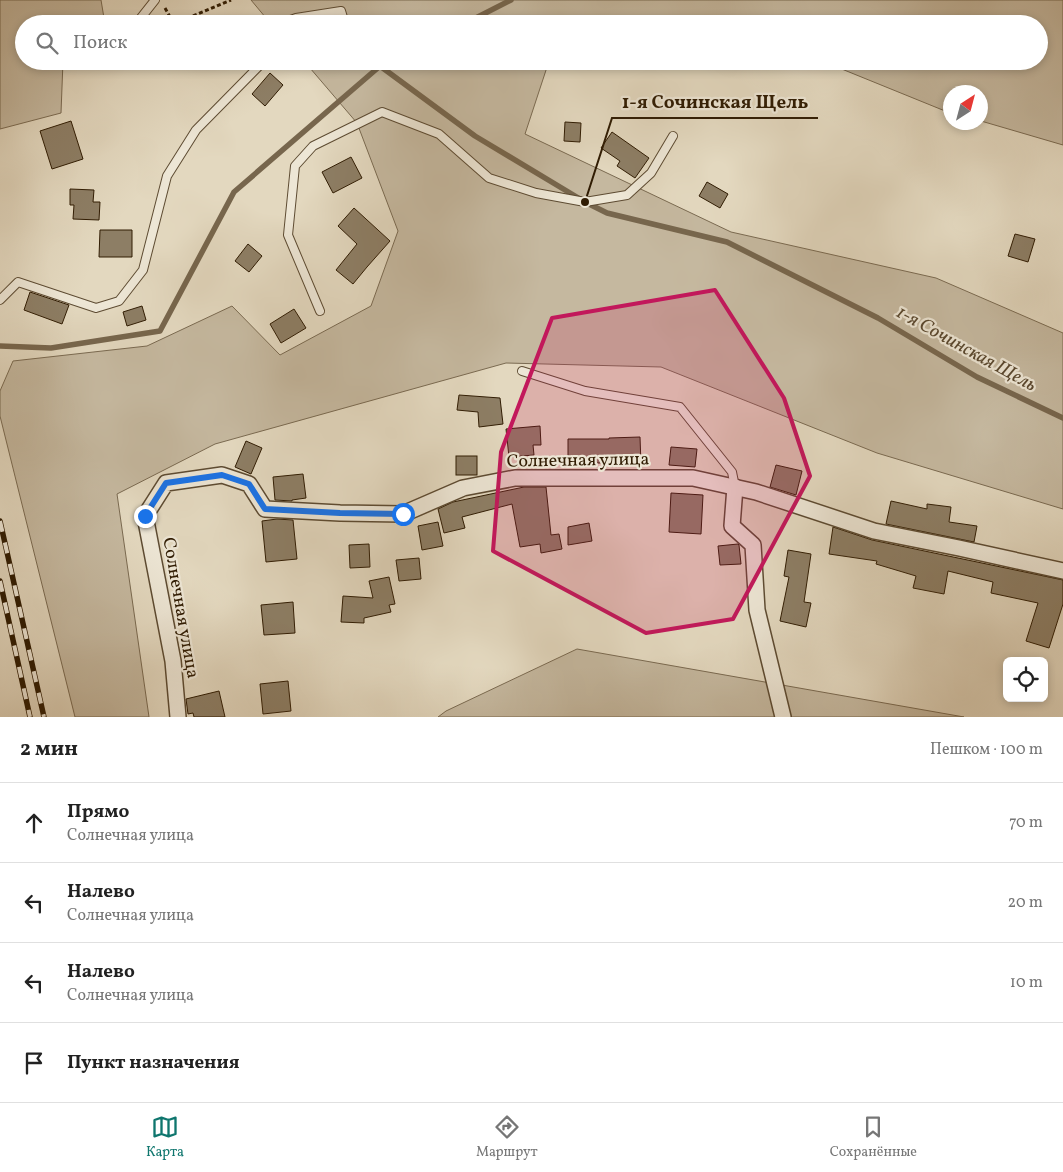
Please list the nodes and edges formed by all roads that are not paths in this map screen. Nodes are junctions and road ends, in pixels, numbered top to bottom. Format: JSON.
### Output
{"nodes":[{"id":1,"x":155,"y":0,"type":"edge"},
{"id":2,"x":143,"y":15,"type":"edge"},
{"id":3,"x":315,"y":15,"type":"edge"},
{"id":4,"x":342,"y":15,"type":"edge"},
{"id":5,"x":255,"y":70,"type":"edge"},
{"id":6,"x":673,"y":136,"type":"dead end"},
{"id":7,"x":0,"y":300,"type":"edge"},
{"id":8,"x":320,"y":311,"type":"dead end"},
{"id":9,"x":522,"y":371,"type":"dead end"},
{"id":10,"x":735,"y":487,"type":"junction"},
{"id":11,"x":1063,"y":571,"type":"edge"},
{"id":12,"x":178,"y":717,"type":"edge"},
{"id":13,"x":783,"y":717,"type":"edge"}],
"edges":[{"from":1,"to":2,"type":"lane"},
{"from":3,"to":4,"type":"lane"},
{"from":5,"to":7,"type":"lane"},
{"from":6,"to":8,"type":"lane"},
{"from":9,"to":10,"type":"lane"},
{"from":10,"to":11,"type":"street","name":"Солнечная улица"},
{"from":10,"to":12,"type":"street","name":"Солнечная улица"},
{"from":10,"to":13,"type":"street"}]}
